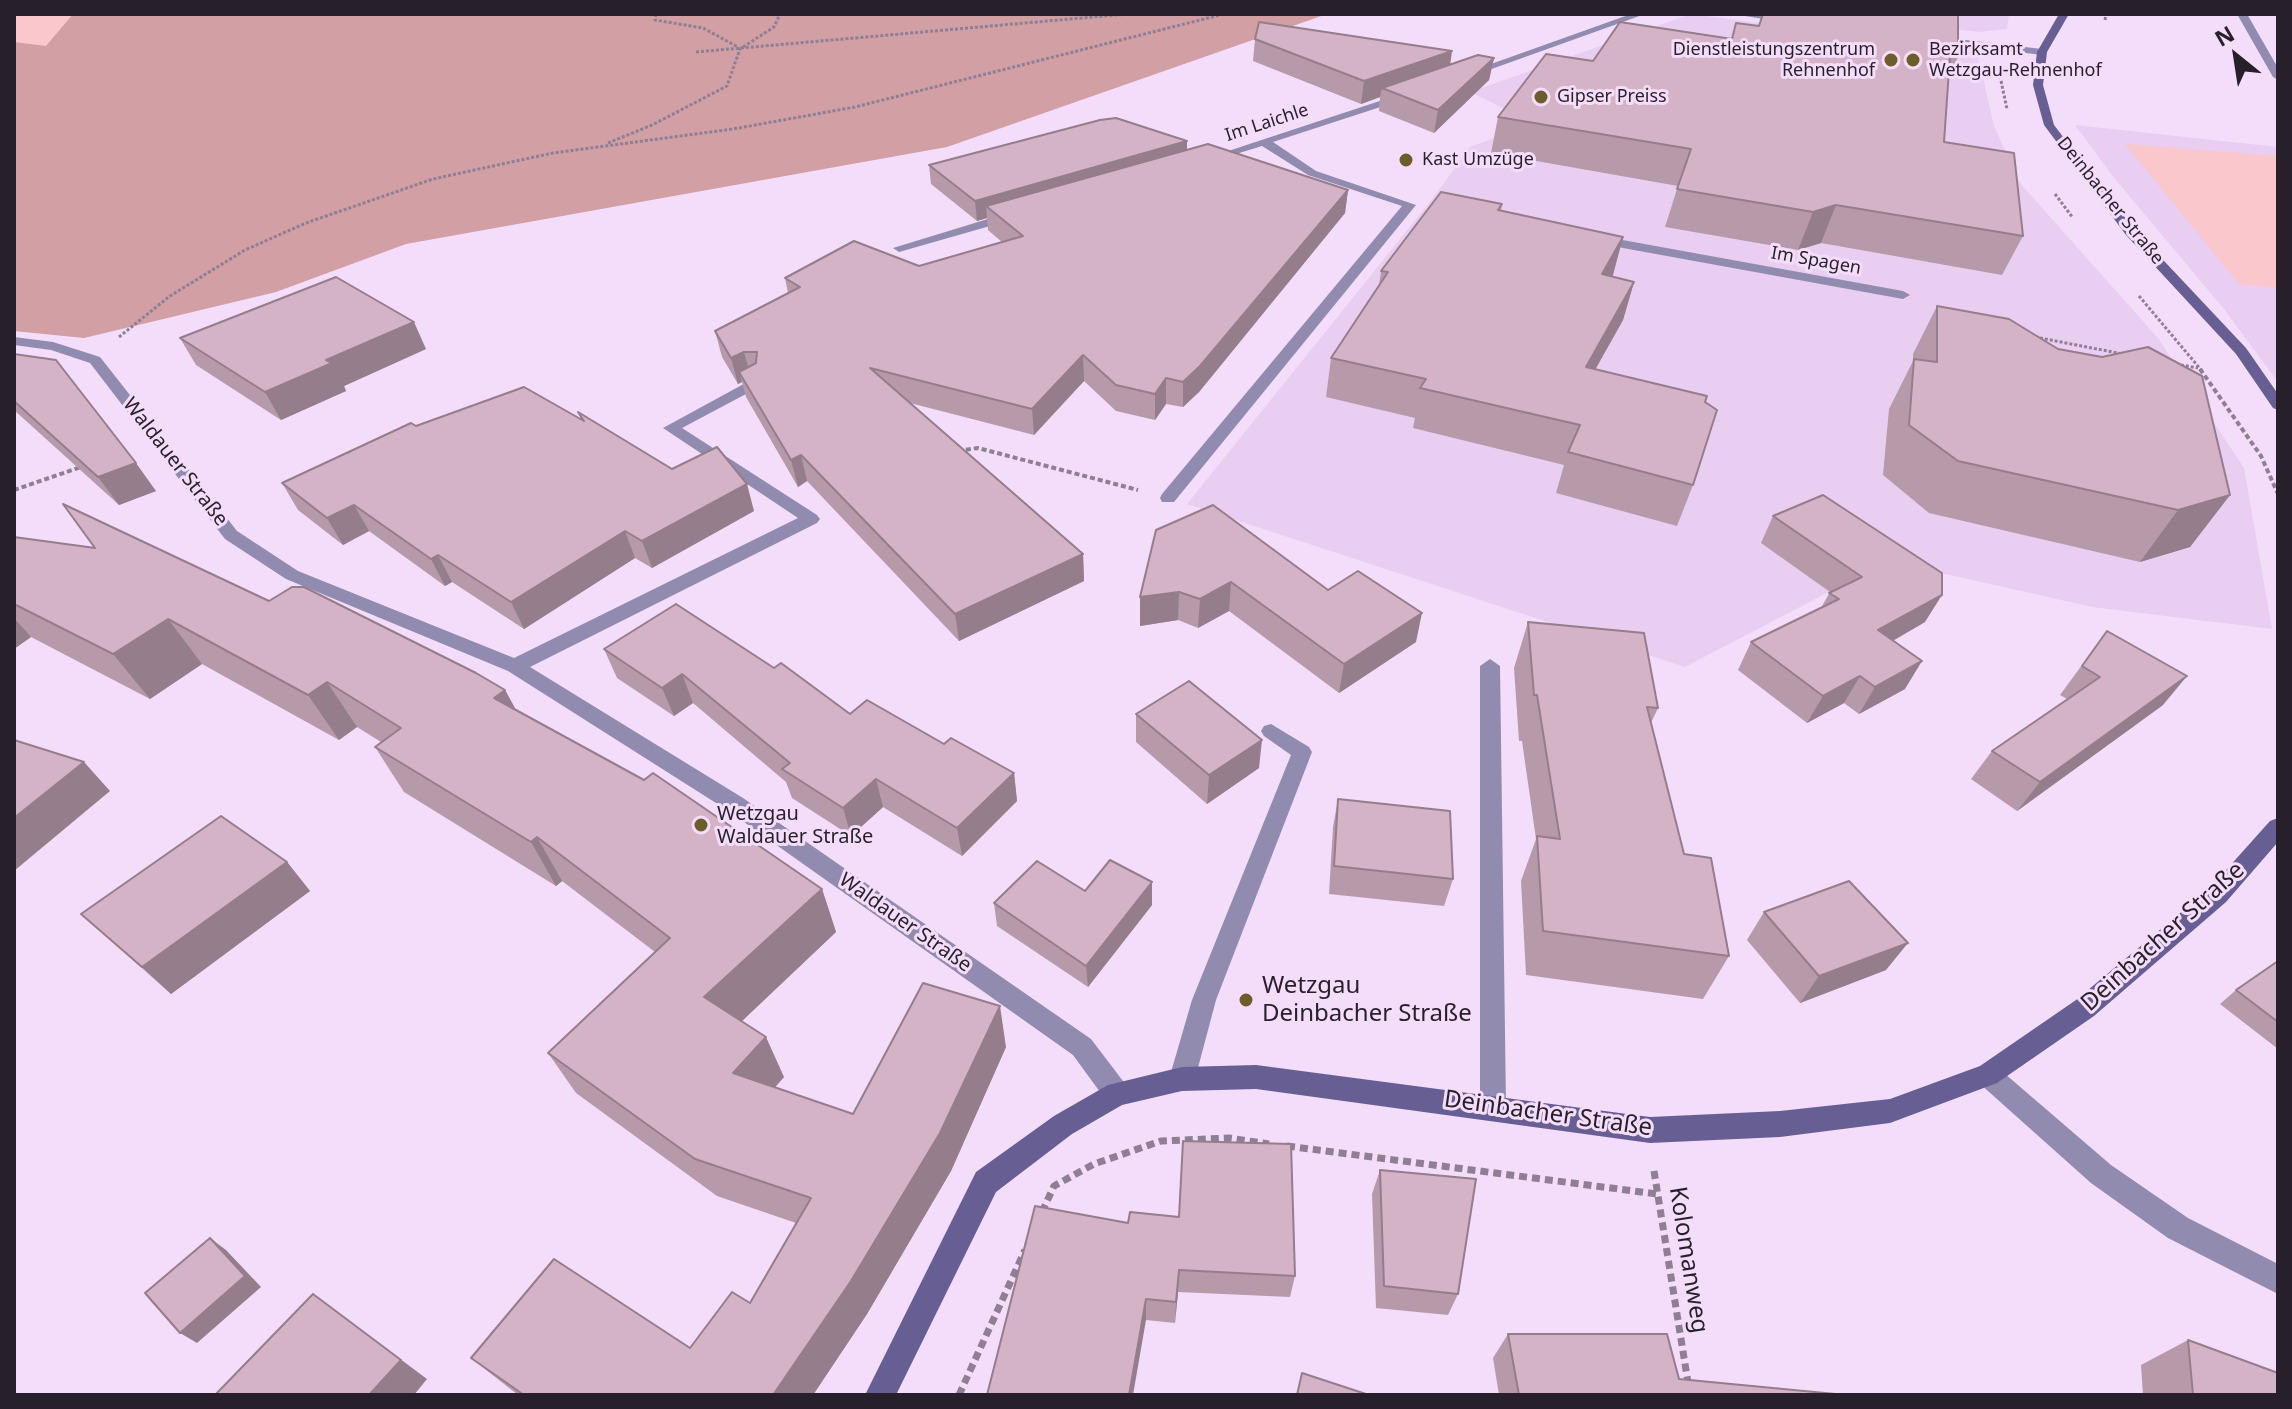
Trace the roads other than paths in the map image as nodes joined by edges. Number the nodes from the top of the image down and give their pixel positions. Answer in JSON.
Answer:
{"nodes":[{"id":1,"x":1640,"y":14,"type":"edge"},
{"id":2,"x":1738,"y":14,"type":"edge"},
{"id":3,"x":2064,"y":14,"type":"edge"},
{"id":4,"x":2242,"y":14,"type":"edge"},
{"id":5,"x":1798,"y":22,"type":"edge"},
{"id":6,"x":1920,"y":37,"type":"edge"},
{"id":7,"x":2042,"y":52,"type":"junction"},
{"id":8,"x":2278,"y":77,"type":"edge"},
{"id":9,"x":1457,"y":78,"type":"edge"},
{"id":10,"x":1413,"y":93,"type":"edge"},
{"id":11,"x":1266,"y":143,"type":"junction"},
{"id":12,"x":1190,"y":165,"type":"edge"},
{"id":13,"x":1410,"y":205,"type":"junction"},
{"id":14,"x":1425,"y":208,"type":"edge"},
{"id":15,"x":1021,"y":213,"type":"edge"},
{"id":16,"x":1579,"y":236,"type":"edge"},
{"id":17,"x":899,"y":248,"type":"dead end"},
{"id":18,"x":1903,"y":295,"type":"dead end"},
{"id":19,"x":14,"y":341,"type":"edge"},
{"id":20,"x":756,"y":383,"type":"edge"},
{"id":21,"x":2278,"y":405,"type":"edge"},
{"id":22,"x":1168,"y":498,"type":"road end"},
{"id":23,"x":515,"y":666,"type":"junction"},
{"id":24,"x":1490,"y":666,"type":"dead end"},
{"id":25,"x":1271,"y":731,"type":"dead end"},
{"id":26,"x":2278,"y":827,"type":"edge"},
{"id":27,"x":1988,"y":1075,"type":"junction"},
{"id":28,"x":1182,"y":1079,"type":"junction"},
{"id":29,"x":1117,"y":1094,"type":"junction"},
{"id":30,"x":1493,"y":1107,"type":"junction"},
{"id":31,"x":2278,"y":1280,"type":"edge"},
{"id":32,"x":880,"y":1395,"type":"edge"}],
"edges":[{"from":1,"to":9,"type":"street"},
{"from":2,"to":5,"type":"street"},
{"from":3,"to":7,"type":"street","name":"Deinbacher Straße"},
{"from":4,"to":8,"type":"street"},
{"from":6,"to":7,"type":"street"},
{"from":7,"to":21,"type":"street","name":"Deinbacher Straße"},
{"from":10,"to":11,"type":"street","name":"Im Laichle"},
{"from":11,"to":12,"type":"street","name":"Im Laichle"},
{"from":11,"to":13,"type":"street"},
{"from":13,"to":14,"type":"street"},
{"from":13,"to":22,"type":"street"},
{"from":15,"to":17,"type":"street"},
{"from":16,"to":18,"type":"street","name":"Im Spagen"},
{"from":19,"to":23,"type":"street","name":"Waldauer Straße"},
{"from":20,"to":23,"type":"street"},
{"from":23,"to":29,"type":"street","name":"Waldauer Straße"},
{"from":24,"to":30,"type":"street"},
{"from":25,"to":28,"type":"street"},
{"from":26,"to":27,"type":"street","name":"Deinbacher Straße"},
{"from":27,"to":30,"type":"street","name":"Deinbacher Straße"},
{"from":27,"to":31,"type":"street"},
{"from":28,"to":29,"type":"street","name":"Deinbacher Straße"},
{"from":28,"to":30,"type":"street","name":"Deinbacher Straße"},
{"from":29,"to":32,"type":"street","name":"Deinbacher Straße"}]}
